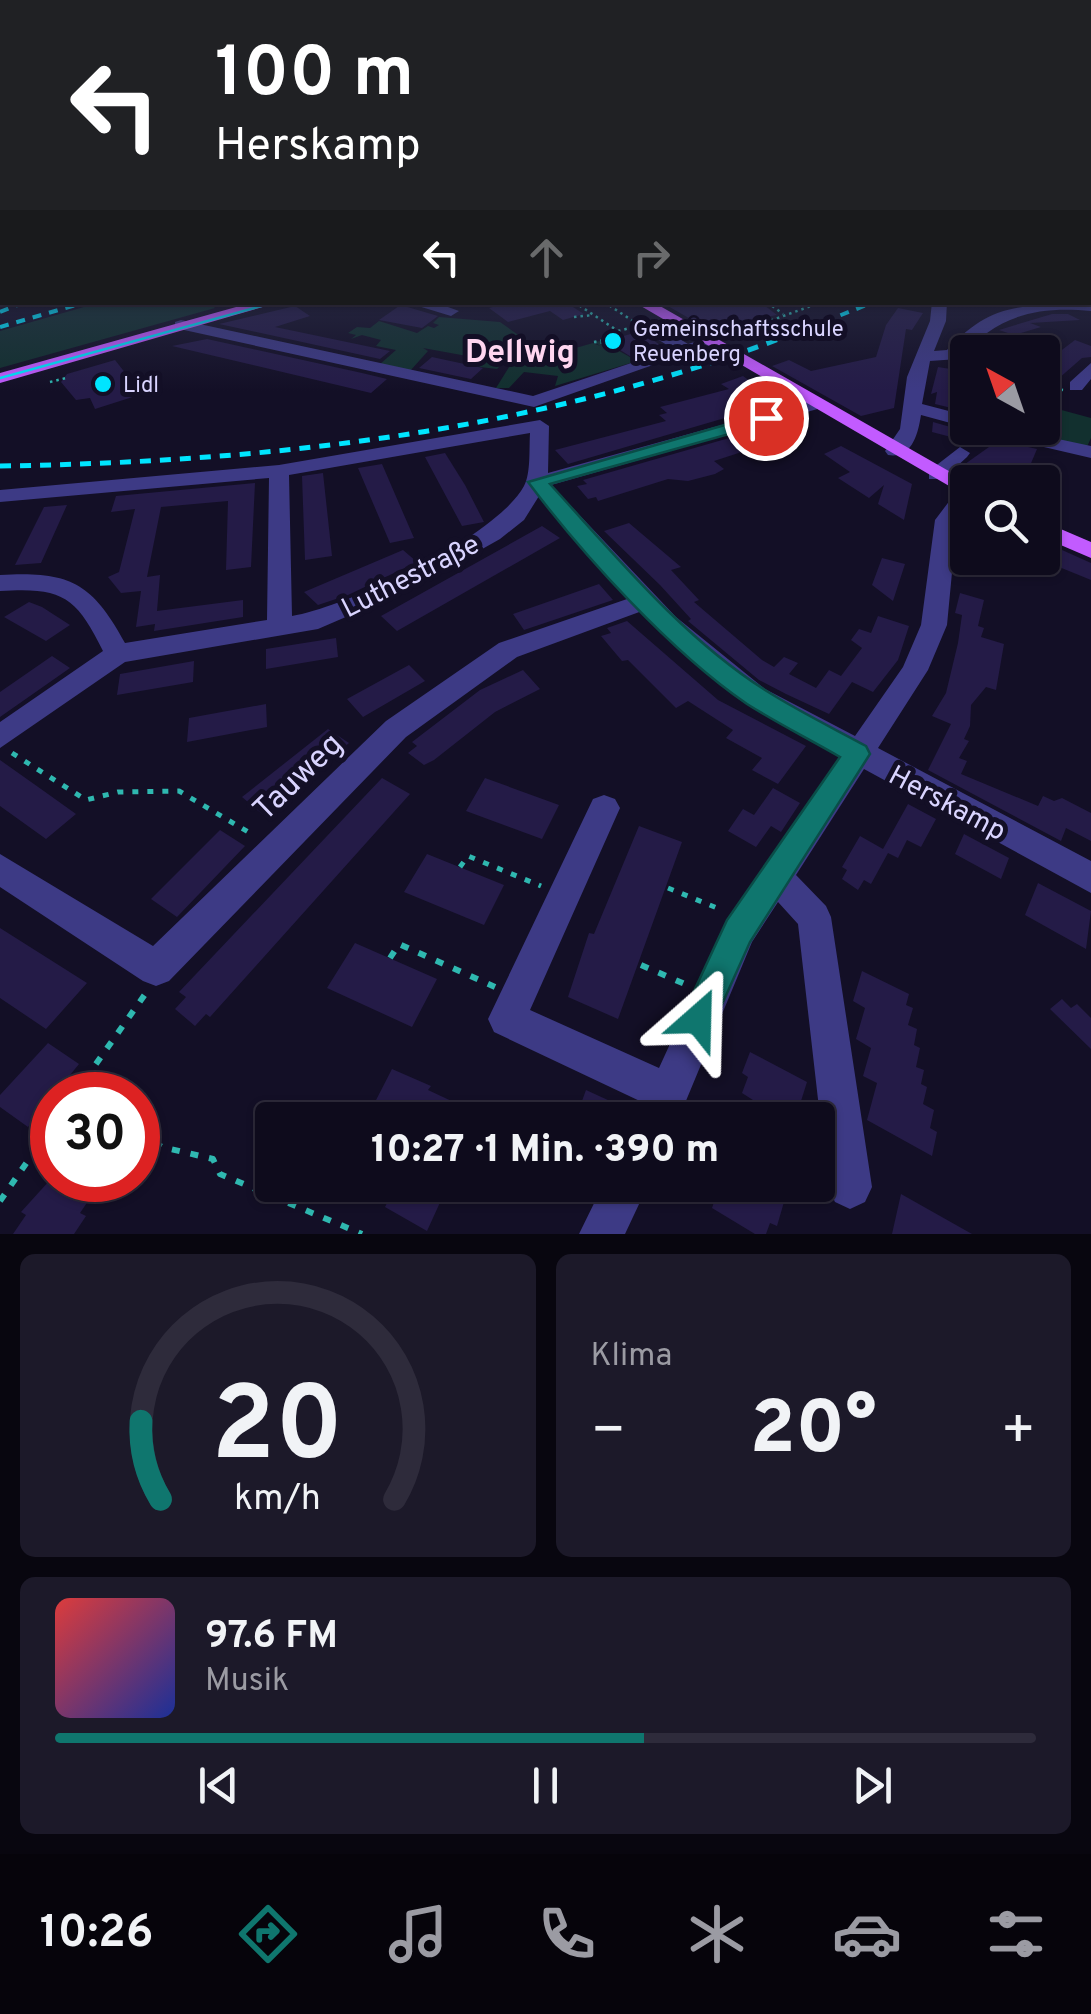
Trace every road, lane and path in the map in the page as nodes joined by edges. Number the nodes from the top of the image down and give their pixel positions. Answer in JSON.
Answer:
{"nodes":[{"id":1,"x":261,"y":305,"type":"edge"},
{"id":2,"x":425,"y":305,"type":"edge"},
{"id":3,"x":579,"y":305,"type":"edge"},
{"id":4,"x":609,"y":305,"type":"edge"},
{"id":5,"x":647,"y":305,"type":"edge"},
{"id":6,"x":771,"y":305,"type":"edge"},
{"id":7,"x":815,"y":305,"type":"edge"},
{"id":8,"x":938,"y":305,"type":"edge"},
{"id":9,"x":1062,"y":305,"type":"edge"},
{"id":10,"x":450,"y":311,"type":"dead end"},
{"id":11,"x":594,"y":315,"type":"junction"},
{"id":12,"x":785,"y":316,"type":"junction"},
{"id":13,"x":574,"y":317,"type":"dead end"},
{"id":14,"x":182,"y":324,"type":"junction"},
{"id":15,"x":642,"y":327,"type":"junction"},
{"id":16,"x":617,"y":334,"type":"junction"},
{"id":17,"x":710,"y":342,"type":"junction"},
{"id":18,"x":610,"y":343,"type":"dead end"},
{"id":19,"x":686,"y":350,"type":"junction"},
{"id":20,"x":920,"y":357,"type":"junction"},
{"id":21,"x":1091,"y":368,"type":"edge"},
{"id":22,"x":0,"y":378,"type":"edge"},
{"id":23,"x":66,"y":378,"type":"dead end"},
{"id":24,"x":50,"y":382,"type":"dead end"},
{"id":25,"x":1076,"y":386,"type":"dead end"},
{"id":26,"x":815,"y":404,"type":"junction"},
{"id":27,"x":912,"y":407,"type":"junction"},
{"id":28,"x":950,"y":417,"type":"edge"},
{"id":29,"x":1060,"y":445,"type":"edge"},
{"id":30,"x":894,"y":451,"type":"junction"},
{"id":31,"x":1091,"y":452,"type":"edge"},
{"id":32,"x":960,"y":453,"type":"dead end"},
{"id":33,"x":279,"y":471,"type":"junction"},
{"id":34,"x":936,"y":475,"type":"junction"},
{"id":35,"x":537,"y":482,"type":"junction"},
{"id":36,"x":950,"y":482,"type":"edge"},
{"id":37,"x":0,"y":496,"type":"edge"},
{"id":38,"x":950,"y":514,"type":"edge"},
{"id":39,"x":1060,"y":537,"type":"edge"},
{"id":40,"x":1091,"y":552,"type":"edge"},
{"id":41,"x":0,"y":584,"type":"edge"},
{"id":42,"x":645,"y":601,"type":"junction"},
{"id":43,"x":280,"y":628,"type":"junction"},
{"id":44,"x":118,"y":654,"type":"junction"},
{"id":45,"x":0,"y":741,"type":"edge"},
{"id":46,"x":857,"y":754,"type":"junction"},
{"id":47,"x":604,"y":808,"type":"dead end"},
{"id":48,"x":273,"y":847,"type":"junction"},
{"id":49,"x":460,"y":867,"type":"dead end"},
{"id":50,"x":0,"y":869,"type":"edge"},
{"id":51,"x":775,"y":876,"type":"junction"},
{"id":52,"x":1091,"y":878,"type":"edge"},
{"id":53,"x":668,"y":888,"type":"dead end"},
{"id":54,"x":564,"y":895,"type":"junction"},
{"id":55,"x":745,"y":920,"type":"junction"},
{"id":56,"x":390,"y":958,"type":"dead end"},
{"id":57,"x":641,"y":965,"type":"dead end"},
{"id":58,"x":156,"y":968,"type":"junction"},
{"id":59,"x":709,"y":994,"type":"junction"},
{"id":60,"x":517,"y":997,"type":"junction"},
{"id":61,"x":91,"y":1072,"type":"edge"},
{"id":62,"x":653,"y":1102,"type":"edge"},
{"id":63,"x":664,"y":1102,"type":"edge"},
{"id":64,"x":160,"y":1146,"type":"edge"},
{"id":65,"x":30,"y":1158,"type":"edge"},
{"id":66,"x":850,"y":1187,"type":"dead end"},
{"id":67,"x":0,"y":1201,"type":"edge"},
{"id":68,"x":617,"y":1202,"type":"edge"},
{"id":69,"x":362,"y":1234,"type":"edge"},
{"id":70,"x":601,"y":1234,"type":"edge"}],
"edges":[{"from":1,"to":14,"type":"main road"},
{"from":2,"to":10,"type":"street"},
{"from":3,"to":11,"type":"path"},
{"from":4,"to":15,"type":"path"},
{"from":5,"to":17,"type":"main road"},
{"from":6,"to":12,"type":"path"},
{"from":7,"to":12,"type":"path"},
{"from":8,"to":20,"type":"street"},
{"from":9,"to":20,"type":"street"},
{"from":11,"to":13,"type":"path"},
{"from":11,"to":16,"type":"path"},
{"from":12,"to":17,"type":"path"},
{"from":14,"to":19,"type":"street"},
{"from":14,"to":22,"type":"main road"},
{"from":15,"to":16,"type":"path"},
{"from":15,"to":19,"type":"street"},
{"from":16,"to":18,"type":"path"},
{"from":17,"to":19,"type":"street"},
{"from":17,"to":26,"type":"main road"},
{"from":20,"to":27,"type":"street"},
{"from":21,"to":25,"type":"street"},
{"from":23,"to":24,"type":"path"},
{"from":26,"to":30,"type":"main road"},
{"from":26,"to":35,"type":"street"},
{"from":27,"to":28,"type":"street"},
{"from":27,"to":30,"type":"street"},
{"from":29,"to":31,"type":"street"},
{"from":30,"to":34,"type":"main road"},
{"from":32,"to":34,"type":"street"},
{"from":33,"to":35,"type":"street"},
{"from":33,"to":37,"type":"street"},
{"from":33,"to":43,"type":"street"},
{"from":34,"to":36,"type":"main road"},
{"from":35,"to":42,"type":"street","name":"Herskamp"},
{"from":35,"to":43,"type":"street","name":"Luthestraße"},
{"from":38,"to":46,"type":"street"},
{"from":39,"to":40,"type":"main road"},
{"from":41,"to":44,"type":"street"},
{"from":42,"to":46,"type":"street","name":"Herskamp"},
{"from":42,"to":48,"type":"street","name":"Tauweg"},
{"from":43,"to":44,"type":"street","name":"Luthestraße"},
{"from":44,"to":45,"type":"street","name":"Luthestraße"},
{"from":45,"to":48,"type":"path"},
{"from":46,"to":51,"type":"street"},
{"from":46,"to":52,"type":"street","name":"Herskamp"},
{"from":47,"to":54,"type":"street"},
{"from":48,"to":58,"type":"street","name":"Tauweg"},
{"from":49,"to":54,"type":"path"},
{"from":50,"to":58,"type":"street"},
{"from":51,"to":55,"type":"street"},
{"from":51,"to":66,"type":"street"},
{"from":53,"to":55,"type":"path"},
{"from":54,"to":60,"type":"street"},
{"from":55,"to":59,"type":"street"},
{"from":56,"to":60,"type":"path"},
{"from":57,"to":59,"type":"path"},
{"from":58,"to":61,"type":"path"},
{"from":59,"to":63,"type":"street"},
{"from":60,"to":62,"type":"street"},
{"from":64,"to":69,"type":"path"},
{"from":65,"to":67,"type":"path"},
{"from":68,"to":70,"type":"street"}]}
